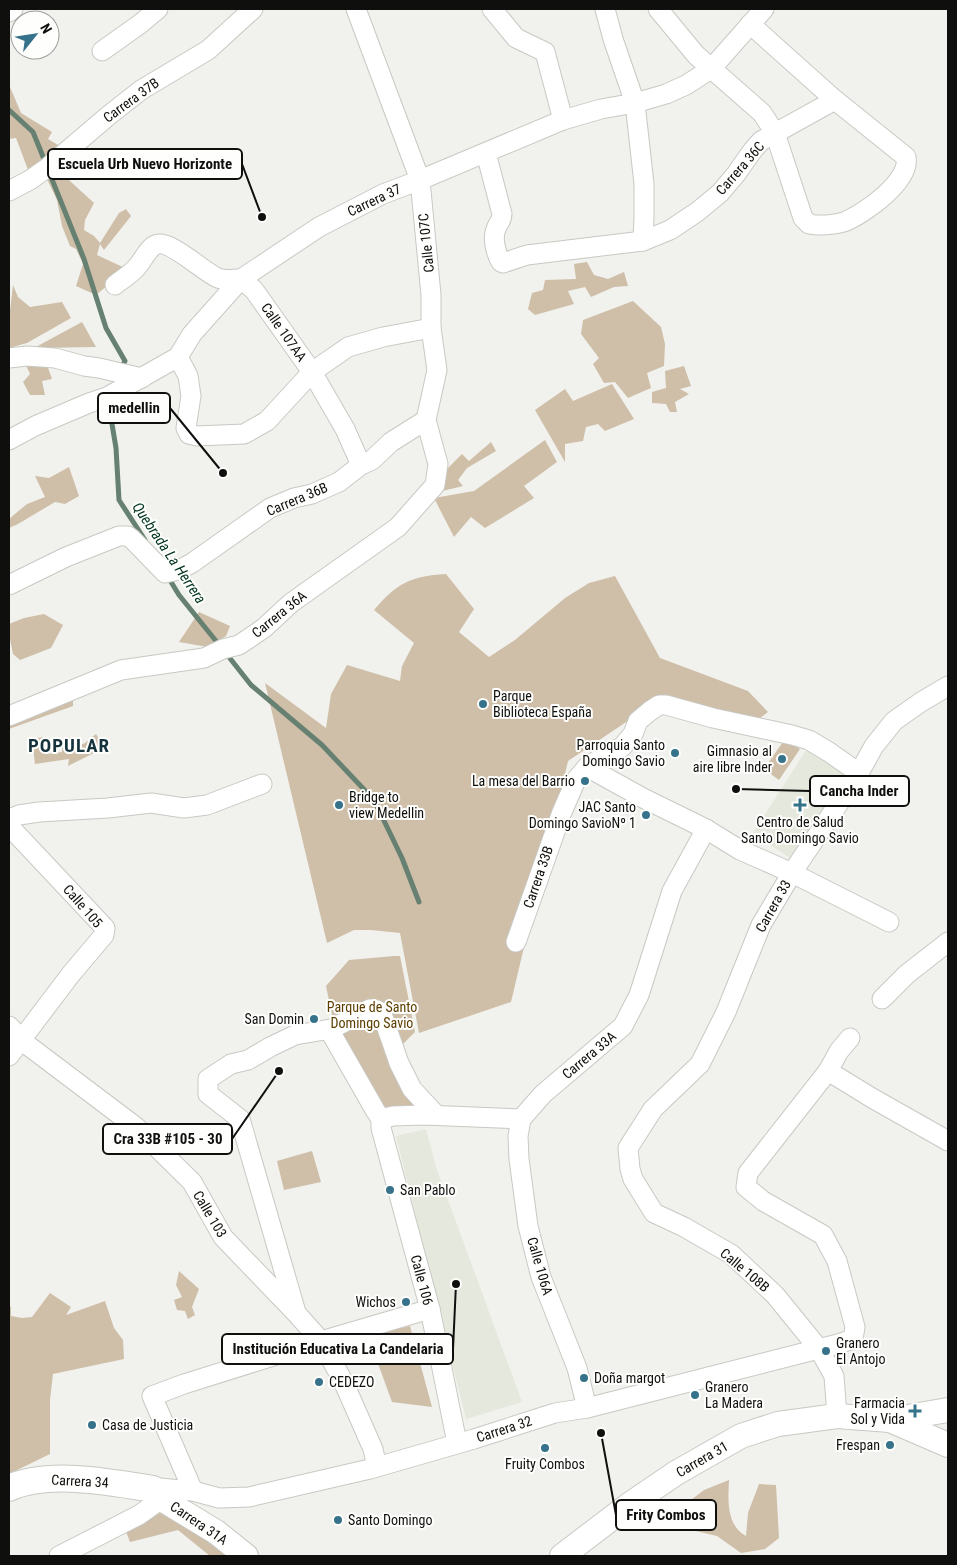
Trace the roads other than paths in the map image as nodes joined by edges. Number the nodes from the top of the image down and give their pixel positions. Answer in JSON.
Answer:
{"nodes":[{"id":1,"x":13,"y":9,"type":"edge"},
{"id":2,"x":158,"y":9,"type":"edge"},
{"id":3,"x":253,"y":9,"type":"edge"},
{"id":4,"x":356,"y":9,"type":"edge"},
{"id":5,"x":492,"y":9,"type":"edge"},
{"id":6,"x":605,"y":9,"type":"edge"},
{"id":7,"x":658,"y":9,"type":"edge"},
{"id":8,"x":764,"y":9,"type":"edge"},
{"id":9,"x":9,"y":12,"type":"edge"},
{"id":10,"x":750,"y":24,"type":"junction"},
{"id":11,"x":102,"y":51,"type":"dead end"},
{"id":12,"x":711,"y":69,"type":"junction"},
{"id":13,"x":835,"y":100,"type":"junction"},
{"id":14,"x":635,"y":103,"type":"junction"},
{"id":15,"x":563,"y":120,"type":"junction"},
{"id":16,"x":775,"y":133,"type":"junction"},
{"id":17,"x":486,"y":153,"type":"junction"},
{"id":18,"x":420,"y":180,"type":"junction"},
{"id":19,"x":9,"y":191,"type":"edge"},
{"id":20,"x":642,"y":241,"type":"junction"},
{"id":21,"x":241,"y":279,"type":"junction"},
{"id":22,"x":115,"y":285,"type":"dead end"},
{"id":23,"x":431,"y":328,"type":"junction"},
{"id":24,"x":178,"y":357,"type":"junction"},
{"id":25,"x":9,"y":358,"type":"edge"},
{"id":26,"x":312,"y":372,"type":"junction"},
{"id":27,"x":142,"y":378,"type":"junction"},
{"id":28,"x":426,"y":420,"type":"junction"},
{"id":29,"x":9,"y":440,"type":"edge"},
{"id":30,"x":361,"y":464,"type":"junction"},
{"id":31,"x":435,"y":485,"type":"joint"},
{"id":32,"x":9,"y":585,"type":"edge"},
{"id":33,"x":948,"y":686,"type":"edge"},
{"id":34,"x":9,"y":716,"type":"edge"},
{"id":35,"x":587,"y":767,"type":"junction"},
{"id":36,"x":859,"y":773,"type":"junction"},
{"id":37,"x":262,"y":784,"type":"dead end"},
{"id":38,"x":9,"y":819,"type":"edge"},
{"id":39,"x":9,"y":826,"type":"edge"},
{"id":40,"x":706,"y":829,"type":"junction"},
{"id":41,"x":792,"y":873,"type":"junction"},
{"id":42,"x":889,"y":922,"type":"dead end"},
{"id":43,"x":516,"y":942,"type":"dead end"},
{"id":44,"x":948,"y":942,"type":"edge"},
{"id":45,"x":882,"y":999,"type":"dead end"},
{"id":46,"x":331,"y":1029,"type":"junction"},
{"id":47,"x":15,"y":1032,"type":"edge"},
{"id":48,"x":850,"y":1038,"type":"dead end"},
{"id":49,"x":9,"y":1056,"type":"edge"},
{"id":50,"x":828,"y":1071,"type":"junction"},
{"id":51,"x":436,"y":1115,"type":"junction"},
{"id":52,"x":383,"y":1118,"type":"junction"},
{"id":53,"x":520,"y":1119,"type":"junction"},
{"id":54,"x":948,"y":1141,"type":"edge"},
{"id":55,"x":628,"y":1148,"type":"joint"},
{"id":56,"x":430,"y":1309,"type":"junction"},
{"id":57,"x":296,"y":1313,"type":"junction"},
{"id":58,"x":321,"y":1341,"type":"junction"},
{"id":59,"x":818,"y":1349,"type":"junction"},
{"id":60,"x":587,"y":1408,"type":"junction"},
{"id":61,"x":948,"y":1410,"type":"edge"},
{"id":62,"x":837,"y":1416,"type":"junction"},
{"id":63,"x":890,"y":1420,"type":"junction"},
{"id":64,"x":457,"y":1443,"type":"junction"},
{"id":65,"x":948,"y":1445,"type":"edge"},
{"id":66,"x":377,"y":1467,"type":"junction"},
{"id":67,"x":9,"y":1488,"type":"edge"},
{"id":68,"x":193,"y":1491,"type":"junction"},
{"id":69,"x":156,"y":1494,"type":"junction"},
{"id":70,"x":60,"y":1556,"type":"edge"},
{"id":71,"x":246,"y":1556,"type":"edge"},
{"id":72,"x":562,"y":1556,"type":"edge"}],
"edges":[{"from":1,"to":9,"type":"street"},
{"from":2,"to":11,"type":"street"},
{"from":3,"to":19,"type":"street","name":"Carrera 37B"},
{"from":4,"to":18,"type":"street","name":"Calle 107C"},
{"from":5,"to":15,"type":"street"},
{"from":6,"to":14,"type":"street"},
{"from":7,"to":12,"type":"street"},
{"from":8,"to":10,"type":"street","name":"Carrera 37"},
{"from":10,"to":12,"type":"street","name":"Carrera 37"},
{"from":10,"to":13,"type":"street"},
{"from":12,"to":14,"type":"street","name":"Carrera 37"},
{"from":12,"to":16,"type":"street"},
{"from":13,"to":16,"type":"street","name":"Carrera 36C"},
{"from":13,"to":16,"type":"street"},
{"from":14,"to":15,"type":"street","name":"Carrera 37"},
{"from":14,"to":20,"type":"street"},
{"from":15,"to":17,"type":"street","name":"Carrera 37"},
{"from":16,"to":20,"type":"street","name":"Carrera 36C"},
{"from":17,"to":18,"type":"street","name":"Carrera 37"},
{"from":17,"to":20,"type":"street","name":"Carrera 36C"},
{"from":18,"to":21,"type":"street","name":"Carrera 37"},
{"from":18,"to":23,"type":"street","name":"Calle 107C"},
{"from":21,"to":22,"type":"street"},
{"from":21,"to":24,"type":"street","name":"Carrera 37"},
{"from":21,"to":26,"type":"street","name":"Calle 107AA"},
{"from":23,"to":26,"type":"street"},
{"from":23,"to":28,"type":"street","name":"Calle 107C"},
{"from":24,"to":26,"type":"street"},
{"from":24,"to":27,"type":"street","name":"Carrera 37"},
{"from":25,"to":27,"type":"street"},
{"from":26,"to":30,"type":"street","name":"Calle 107AA"},
{"from":27,"to":29,"type":"street","name":"Carrera 37"},
{"from":28,"to":30,"type":"street","name":"Carrera 36B"},
{"from":28,"to":31,"type":"street","name":"Calle 107C"},
{"from":30,"to":32,"type":"street","name":"Carrera 36B"},
{"from":31,"to":34,"type":"street","name":"Carrera 36A"},
{"from":33,"to":36,"type":"street","name":"Carrera 33"},
{"from":35,"to":36,"type":"street","name":"Carrera 33B"},
{"from":35,"to":40,"type":"street"},
{"from":35,"to":43,"type":"street","name":"Carrera 33B"},
{"from":36,"to":41,"type":"street","name":"Carrera 33"},
{"from":37,"to":38,"type":"street"},
{"from":39,"to":47,"type":"street","name":"Calle 105"},
{"from":40,"to":41,"type":"street"},
{"from":40,"to":53,"type":"street","name":"Carrera 33A"},
{"from":41,"to":42,"type":"street"},
{"from":41,"to":55,"type":"street","name":"Carrera 33"},
{"from":44,"to":45,"type":"street"},
{"from":46,"to":51,"type":"street"},
{"from":46,"to":52,"type":"street","name":"Calle 106"},
{"from":46,"to":57,"type":"street"},
{"from":47,"to":49,"type":"street"},
{"from":47,"to":57,"type":"street","name":"Calle 103"},
{"from":48,"to":50,"type":"street"},
{"from":50,"to":54,"type":"street"},
{"from":50,"to":59,"type":"street","name":"Carrera 32"},
{"from":51,"to":52,"type":"street"},
{"from":51,"to":53,"type":"street"},
{"from":52,"to":56,"type":"street","name":"Calle 106"},
{"from":53,"to":60,"type":"street","name":"Calle 106A"},
{"from":55,"to":59,"type":"street","name":"Calle 108B"},
{"from":56,"to":58,"type":"street"},
{"from":56,"to":64,"type":"street","name":"Calle 106"},
{"from":57,"to":58,"type":"street","name":"Calle 103"},
{"from":58,"to":66,"type":"street","name":"Calle 103"},
{"from":58,"to":68,"type":"street"},
{"from":59,"to":60,"type":"street","name":"Carrera 32"},
{"from":59,"to":62,"type":"street","name":"Calle 108B"},
{"from":60,"to":64,"type":"street","name":"Carrera 32"},
{"from":61,"to":63,"type":"street"},
{"from":62,"to":63,"type":"street","name":"Carrera 31"},
{"from":62,"to":72,"type":"street","name":"Carrera 31"},
{"from":63,"to":65,"type":"street"},
{"from":64,"to":66,"type":"street","name":"Carrera 32"},
{"from":66,"to":68,"type":"street","name":"Carrera 32"},
{"from":67,"to":69,"type":"main road","name":"Carrera 34"},
{"from":68,"to":69,"type":"street","name":"Carrera 32"},
{"from":69,"to":70,"type":"street"},
{"from":69,"to":71,"type":"street","name":"Carrera 31A"}]}
